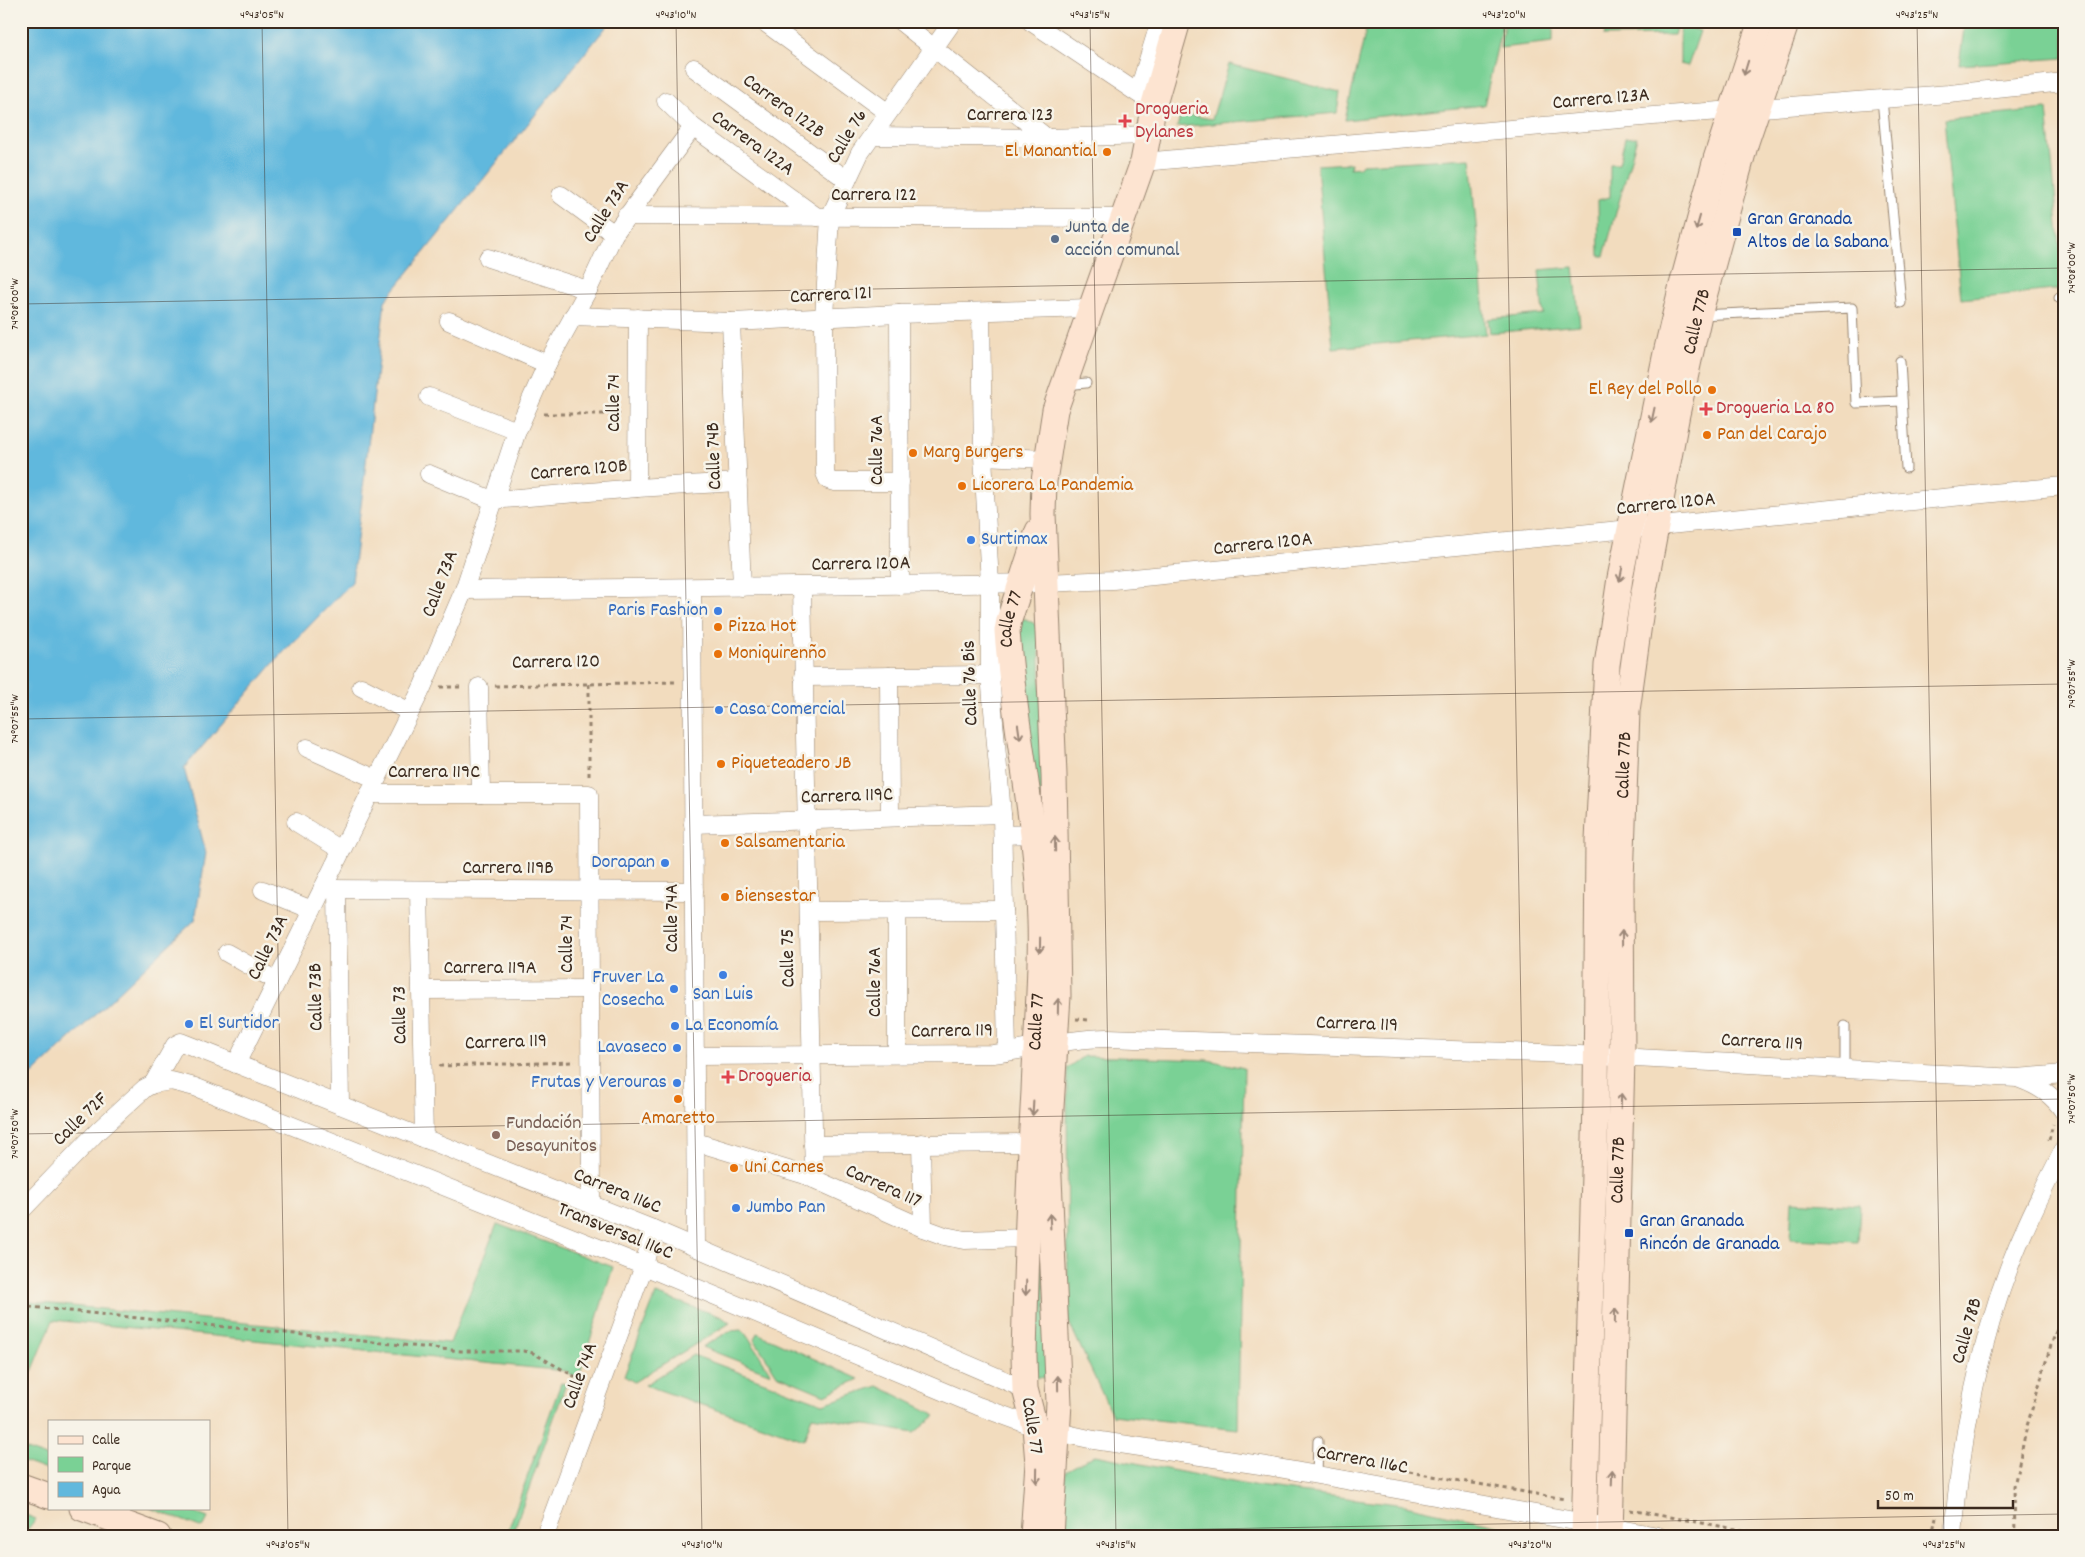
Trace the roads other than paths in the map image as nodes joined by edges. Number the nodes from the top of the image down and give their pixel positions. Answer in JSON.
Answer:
{"nodes":[{"id":1,"x":762,"y":21,"type":"edge"},
{"id":2,"x":900,"y":21,"type":"edge"},
{"id":3,"x":953,"y":21,"type":"edge"},
{"id":4,"x":1030,"y":21,"type":"edge"},
{"id":5,"x":1173,"y":21,"type":"edge"},
{"id":6,"x":1761,"y":21,"type":"edge"},
{"id":7,"x":1786,"y":21,"type":"edge"},
{"id":8,"x":934,"y":48,"type":"junction"},
{"id":9,"x":694,"y":68,"type":"dead end"},
{"id":10,"x":2064,"y":82,"type":"edge"},
{"id":11,"x":1146,"y":99,"type":"junction"},
{"id":12,"x":1882,"y":99,"type":"junction"},
{"id":13,"x":666,"y":101,"type":"dead end"},
{"id":14,"x":1757,"y":108,"type":"junction"},
{"id":15,"x":1732,"y":110,"type":"junction"},
{"id":16,"x":888,"y":113,"type":"junction"},
{"id":17,"x":693,"y":127,"type":"junction"},
{"id":18,"x":1148,"y":135,"type":"junction"},
{"id":19,"x":872,"y":136,"type":"junction"},
{"id":20,"x":1047,"y":138,"type":"junction"},
{"id":21,"x":1143,"y":162,"type":"junction"},
{"id":22,"x":847,"y":180,"type":"junction"},
{"id":23,"x":561,"y":195,"type":"dead end"},
{"id":24,"x":626,"y":216,"type":"junction"},
{"id":25,"x":824,"y":217,"type":"junction"},
{"id":26,"x":1122,"y":218,"type":"junction"},
{"id":27,"x":614,"y":234,"type":"junction"},
{"id":28,"x":488,"y":258,"type":"dead end"},
{"id":29,"x":588,"y":290,"type":"junction"},
{"id":30,"x":1901,"y":303,"type":"dead end"},
{"id":31,"x":1090,"y":308,"type":"junction"},
{"id":32,"x":981,"y":312,"type":"junction"},
{"id":33,"x":899,"y":314,"type":"junction"},
{"id":34,"x":1699,"y":315,"type":"junction"},
{"id":35,"x":573,"y":316,"type":"junction"},
{"id":36,"x":824,"y":317,"type":"junction"},
{"id":37,"x":638,"y":318,"type":"junction"},
{"id":38,"x":449,"y":321,"type":"dead end"},
{"id":39,"x":731,"y":322,"type":"junction"},
{"id":40,"x":1900,"y":361,"type":"dead end"},
{"id":41,"x":547,"y":364,"type":"junction"},
{"id":42,"x":429,"y":396,"type":"dead end"},
{"id":43,"x":1902,"y":401,"type":"junction"},
{"id":44,"x":517,"y":431,"type":"junction"},
{"id":45,"x":983,"y":456,"type":"junction"},
{"id":46,"x":1046,"y":459,"type":"junction"},
{"id":47,"x":1906,"y":468,"type":"dead end"},
{"id":48,"x":429,"y":474,"type":"dead end"},
{"id":49,"x":738,"y":482,"type":"junction"},
{"id":50,"x":900,"y":482,"type":"junction"},
{"id":51,"x":2064,"y":486,"type":"edge"},
{"id":52,"x":637,"y":488,"type":"junction"},
{"id":53,"x":492,"y":500,"type":"junction"},
{"id":54,"x":1043,"y":514,"type":"junction"},
{"id":55,"x":1656,"y":527,"type":"junction"},
{"id":56,"x":1630,"y":530,"type":"junction"},
{"id":57,"x":1046,"y":583,"type":"junction"},
{"id":58,"x":990,"y":584,"type":"junction"},
{"id":59,"x":1021,"y":584,"type":"junction"},
{"id":60,"x":900,"y":585,"type":"junction"},
{"id":61,"x":802,"y":587,"type":"junction"},
{"id":62,"x":692,"y":588,"type":"junction"},
{"id":63,"x":742,"y":588,"type":"junction"},
{"id":64,"x":464,"y":590,"type":"junction"},
{"id":65,"x":990,"y":675,"type":"junction"},
{"id":66,"x":889,"y":676,"type":"junction"},
{"id":67,"x":803,"y":677,"type":"junction"},
{"id":68,"x":361,"y":687,"type":"dead end"},
{"id":69,"x":479,"y":687,"type":"road end"},
{"id":70,"x":1003,"y":704,"type":"junction"},
{"id":71,"x":410,"y":712,"type":"junction"},
{"id":72,"x":307,"y":748,"type":"dead end"},
{"id":73,"x":373,"y":786,"type":"junction"},
{"id":74,"x":481,"y":794,"type":"junction"},
{"id":75,"x":589,"y":794,"type":"joint"},
{"id":76,"x":1002,"y":814,"type":"junction"},
{"id":77,"x":890,"y":817,"type":"junction"},
{"id":78,"x":807,"y":820,"type":"junction"},
{"id":79,"x":296,"y":822,"type":"dead end"},
{"id":80,"x":693,"y":824,"type":"junction"},
{"id":81,"x":1034,"y":834,"type":"junction"},
{"id":82,"x":1003,"y":835,"type":"junction"},
{"id":83,"x":341,"y":850,"type":"junction"},
{"id":84,"x":330,"y":889,"type":"junction"},
{"id":85,"x":263,"y":890,"type":"dead end"},
{"id":86,"x":419,"y":890,"type":"junction"},
{"id":87,"x":589,"y":890,"type":"junction"},
{"id":88,"x":694,"y":891,"type":"junction"},
{"id":89,"x":312,"y":910,"type":"junction"},
{"id":90,"x":897,"y":910,"type":"junction"},
{"id":91,"x":1004,"y":910,"type":"junction"},
{"id":92,"x":809,"y":911,"type":"junction"},
{"id":93,"x":227,"y":953,"type":"dead end"},
{"id":94,"x":277,"y":981,"type":"junction"},
{"id":95,"x":422,"y":990,"type":"junction"},
{"id":96,"x":590,"y":990,"type":"junction"},
{"id":97,"x":1845,"y":1026,"type":"dead end"},
{"id":98,"x":1046,"y":1046,"type":"junction"},
{"id":99,"x":1007,"y":1052,"type":"junction"},
{"id":100,"x":897,"y":1054,"type":"junction"},
{"id":101,"x":812,"y":1055,"type":"junction"},
{"id":102,"x":695,"y":1056,"type":"junction"},
{"id":103,"x":1597,"y":1056,"type":"junction"},
{"id":104,"x":1622,"y":1057,"type":"junction"},
{"id":105,"x":236,"y":1064,"type":"junction"},
{"id":106,"x":1845,"y":1069,"type":"junction"},
{"id":107,"x":2064,"y":1074,"type":"edge"},
{"id":108,"x":2017,"y":1078,"type":"junction"},
{"id":109,"x":153,"y":1084,"type":"junction"},
{"id":110,"x":340,"y":1105,"type":"junction"},
{"id":111,"x":2064,"y":1112,"type":"edge"},
{"id":112,"x":424,"y":1138,"type":"junction"},
{"id":113,"x":696,"y":1142,"type":"junction"},
{"id":114,"x":922,"y":1143,"type":"junction"},
{"id":115,"x":1031,"y":1143,"type":"junction"},
{"id":116,"x":813,"y":1145,"type":"junction"},
{"id":117,"x":2064,"y":1149,"type":"edge"},
{"id":118,"x":814,"y":1179,"type":"junction"},
{"id":119,"x":591,"y":1205,"type":"junction"},
{"id":120,"x":21,"y":1211,"type":"edge"},
{"id":121,"x":923,"y":1228,"type":"junction"},
{"id":122,"x":653,"y":1229,"type":"junction"},
{"id":123,"x":1027,"y":1238,"type":"junction"},
{"id":124,"x":696,"y":1248,"type":"junction"},
{"id":125,"x":644,"y":1266,"type":"junction"},
{"id":126,"x":1025,"y":1389,"type":"junction"},
{"id":127,"x":1046,"y":1429,"type":"junction"},
{"id":128,"x":1318,"y":1441,"type":"dead end"},
{"id":129,"x":1317,"y":1475,"type":"junction"},
{"id":130,"x":21,"y":1486,"type":"edge"},
{"id":131,"x":48,"y":1496,"type":"edge"},
{"id":132,"x":87,"y":1510,"type":"edge"},
{"id":133,"x":1584,"y":1529,"type":"edge"},
{"id":134,"x":1610,"y":1531,"type":"edge"},
{"id":135,"x":158,"y":1536,"type":"edge"},
{"id":136,"x":545,"y":1536,"type":"edge"},
{"id":137,"x":1033,"y":1536,"type":"edge"},
{"id":138,"x":1051,"y":1536,"type":"edge"},
{"id":139,"x":1658,"y":1536,"type":"edge"},
{"id":140,"x":1953,"y":1536,"type":"edge"}],
"edges":[{"from":1,"to":16,"type":"street"},
{"from":2,"to":8,"type":"street"},
{"from":3,"to":8,"type":"street","name":"Calle 76"},
{"from":4,"to":11,"type":"street"},
{"from":5,"to":11,"type":"street","name":"Calle 77"},
{"from":6,"to":15,"type":"street","name":"Calle 77B","one_way":true},
{"from":7,"to":14,"type":"street","name":"Calle 77B"},
{"from":8,"to":16,"type":"street","name":"Calle 76"},
{"from":8,"to":20,"type":"street"},
{"from":9,"to":22,"type":"street","name":"Carrera 122B"},
{"from":10,"to":12,"type":"street","name":"Carrera 123A"},
{"from":11,"to":18,"type":"street","name":"Calle 77"},
{"from":12,"to":14,"type":"street","name":"Carrera 123A"},
{"from":12,"to":30,"type":"lane"},
{"from":13,"to":17,"type":"street","name":"Carrera 122A"},
{"from":14,"to":15,"type":"street","name":"Carrera 123A"},
{"from":14,"to":34,"type":"street","name":"Calle 77B"},
{"from":15,"to":21,"type":"street","name":"Carrera 123A"},
{"from":15,"to":56,"type":"street","name":"Calle 77B","one_way":true},
{"from":16,"to":19,"type":"street","name":"Calle 76"},
{"from":17,"to":24,"type":"street","name":"Calle 73A"},
{"from":17,"to":25,"type":"street","name":"Carrera 122A"},
{"from":18,"to":20,"type":"street","name":"Carrera 123"},
{"from":18,"to":21,"type":"street","name":"Calle 77"},
{"from":19,"to":20,"type":"street","name":"Carrera 123"},
{"from":19,"to":22,"type":"street","name":"Calle 76"},
{"from":21,"to":26,"type":"street","name":"Calle 77"},
{"from":22,"to":25,"type":"street","name":"Calle 76"},
{"from":23,"to":27,"type":"street"},
{"from":24,"to":25,"type":"street","name":"Carrera 122"},
{"from":24,"to":27,"type":"street","name":"Calle 73A"},
{"from":25,"to":26,"type":"street","name":"Carrera 122"},
{"from":25,"to":36,"type":"street","name":"Calle 76"},
{"from":26,"to":31,"type":"street","name":"Calle 77"},
{"from":27,"to":29,"type":"street","name":"Calle 73A"},
{"from":28,"to":29,"type":"street"},
{"from":29,"to":35,"type":"street","name":"Calle 73A"},
{"from":31,"to":32,"type":"street","name":"Carrera 121"},
{"from":31,"to":46,"type":"street","name":"Calle 77"},
{"from":32,"to":33,"type":"street","name":"Carrera 121"},
{"from":32,"to":45,"type":"street","name":"Calle 76 Bis"},
{"from":33,"to":36,"type":"street","name":"Carrera 121"},
{"from":33,"to":50,"type":"street","name":"Calle 76A"},
{"from":34,"to":43,"type":"lane"},
{"from":34,"to":55,"type":"street","name":"Calle 77B"},
{"from":35,"to":37,"type":"street","name":"Carrera 121"},
{"from":35,"to":41,"type":"street","name":"Calle 73A"},
{"from":36,"to":39,"type":"street","name":"Carrera 121"},
{"from":36,"to":50,"type":"street","name":"Calle 76"},
{"from":37,"to":39,"type":"street","name":"Carrera 121"},
{"from":37,"to":52,"type":"street","name":"Calle 74"},
{"from":38,"to":41,"type":"street"},
{"from":39,"to":49,"type":"street","name":"Calle 74B"},
{"from":40,"to":43,"type":"lane"},
{"from":41,"to":44,"type":"street","name":"Calle 73A"},
{"from":42,"to":44,"type":"street"},
{"from":43,"to":47,"type":"lane"},
{"from":44,"to":53,"type":"street","name":"Calle 73A"},
{"from":45,"to":46,"type":"street"},
{"from":45,"to":58,"type":"street","name":"Calle 76 Bis"},
{"from":46,"to":54,"type":"street","name":"Calle 77"},
{"from":48,"to":53,"type":"street","name":"Carrera 120B"},
{"from":49,"to":52,"type":"street","name":"Carrera 120B"},
{"from":49,"to":63,"type":"street","name":"Calle 74B"},
{"from":50,"to":60,"type":"street","name":"Calle 76A"},
{"from":51,"to":55,"type":"street","name":"Carrera 120A"},
{"from":52,"to":53,"type":"street","name":"Carrera 120B"},
{"from":53,"to":64,"type":"street","name":"Calle 73A"},
{"from":54,"to":57,"type":"street","name":"Calle 77"},
{"from":54,"to":59,"type":"street","name":"Calle 77"},
{"from":55,"to":56,"type":"street","name":"Carrera 120A"},
{"from":104,"to":55,"type":"street","name":"Calle 77B","one_way":true},
{"from":56,"to":57,"type":"street","name":"Carrera 120A"},
{"from":56,"to":103,"type":"street","name":"Calle 77B","one_way":true},
{"from":57,"to":59,"type":"street","name":"Carrera 120A"},
{"from":98,"to":57,"type":"street","name":"Calle 77","one_way":true},
{"from":58,"to":59,"type":"street","name":"Carrera 120A"},
{"from":58,"to":60,"type":"street","name":"Carrera 120A"},
{"from":58,"to":65,"type":"street","name":"Calle 76 Bis"},
{"from":59,"to":70,"type":"street","name":"Calle 77"},
{"from":60,"to":61,"type":"street","name":"Carrera 120A"},
{"from":61,"to":63,"type":"street","name":"Carrera 120A"},
{"from":61,"to":67,"type":"street","name":"Calle 75"},
{"from":62,"to":63,"type":"street","name":"Carrera 120A"},
{"from":62,"to":64,"type":"street","name":"Carrera 120A"},
{"from":62,"to":80,"type":"street","name":"Calle 74A"},
{"from":64,"to":71,"type":"street","name":"Calle 73A"},
{"from":65,"to":66,"type":"street"},
{"from":65,"to":70,"type":"street","name":"Calle 76 Bis"},
{"from":66,"to":67,"type":"street"},
{"from":66,"to":77,"type":"street"},
{"from":67,"to":78,"type":"street","name":"Calle 75"},
{"from":68,"to":71,"type":"street"},
{"from":69,"to":74,"type":"street"},
{"from":70,"to":76,"type":"street","name":"Calle 76 Bis"},
{"from":70,"to":81,"type":"street","name":"Calle 77","one_way":true},
{"from":71,"to":73,"type":"street","name":"Calle 73A"},
{"from":72,"to":73,"type":"street","name":"Carrera 119C"},
{"from":73,"to":74,"type":"street","name":"Carrera 119C"},
{"from":73,"to":83,"type":"street","name":"Calle 73A"},
{"from":74,"to":75,"type":"street","name":"Carrera 119C"},
{"from":75,"to":87,"type":"street","name":"Calle 74"},
{"from":76,"to":77,"type":"street","name":"Carrera 119C"},
{"from":76,"to":82,"type":"street","name":"Calle 76 Bis"},
{"from":77,"to":78,"type":"street","name":"Carrera 119C"},
{"from":78,"to":80,"type":"street","name":"Carrera 119C"},
{"from":78,"to":92,"type":"street","name":"Calle 75"},
{"from":79,"to":83,"type":"street"},
{"from":80,"to":88,"type":"street","name":"Calle 74A"},
{"from":81,"to":82,"type":"street"},
{"from":81,"to":98,"type":"street","name":"Calle 77","one_way":true},
{"from":82,"to":91,"type":"street","name":"Calle 76 Bis"},
{"from":83,"to":84,"type":"street","name":"Calle 73A"},
{"from":84,"to":86,"type":"street","name":"Carrera 119B"},
{"from":84,"to":89,"type":"street","name":"Calle 73A"},
{"from":84,"to":110,"type":"street","name":"Calle 73B"},
{"from":85,"to":89,"type":"street"},
{"from":86,"to":87,"type":"street","name":"Carrera 119B"},
{"from":86,"to":95,"type":"street","name":"Calle 73"},
{"from":87,"to":88,"type":"street","name":"Carrera 119B"},
{"from":87,"to":96,"type":"street","name":"Calle 74"},
{"from":88,"to":102,"type":"street","name":"Calle 74A"},
{"from":89,"to":94,"type":"street","name":"Calle 73A"},
{"from":90,"to":91,"type":"street"},
{"from":90,"to":92,"type":"street"},
{"from":90,"to":100,"type":"street","name":"Calle 76A"},
{"from":91,"to":99,"type":"street","name":"Calle 76 Bis"},
{"from":92,"to":101,"type":"street","name":"Calle 75"},
{"from":93,"to":94,"type":"street"},
{"from":94,"to":105,"type":"street","name":"Calle 73A"},
{"from":95,"to":96,"type":"street","name":"Carrera 119A"},
{"from":95,"to":112,"type":"street","name":"Calle 73"},
{"from":96,"to":119,"type":"street","name":"Calle 74"},
{"from":97,"to":106,"type":"lane"},
{"from":98,"to":99,"type":"street","name":"Carrera 119"},
{"from":98,"to":103,"type":"street","name":"Carrera 119"},
{"from":98,"to":115,"type":"street","name":"Calle 77","one_way":true},
{"from":127,"to":98,"type":"street","name":"Calle 77","one_way":true},
{"from":99,"to":100,"type":"street","name":"Carrera 119"},
{"from":100,"to":101,"type":"street","name":"Carrera 119"},
{"from":101,"to":102,"type":"street","name":"Carrera 119"},
{"from":101,"to":116,"type":"street","name":"Calle 75"},
{"from":102,"to":113,"type":"street","name":"Calle 74A"},
{"from":103,"to":104,"type":"street","name":"Carrera 119"},
{"from":103,"to":133,"type":"street","name":"Calle 77B"},
{"from":104,"to":106,"type":"street","name":"Carrera 119"},
{"from":134,"to":104,"type":"street","name":"Calle 77B","one_way":true},
{"from":105,"to":109,"type":"street","name":"Carrera 116C"},
{"from":105,"to":110,"type":"street","name":"Carrera 116C"},
{"from":106,"to":108,"type":"street","name":"Carrera 119"},
{"from":107,"to":108,"type":"street","name":"Carrera 119"},
{"from":108,"to":111,"type":"street","name":"Carrera 119"},
{"from":109,"to":120,"type":"street","name":"Calle 72F"},
{"from":109,"to":125,"type":"street","name":"Transversal 116C"},
{"from":110,"to":112,"type":"street","name":"Carrera 116C"},
{"from":112,"to":119,"type":"street","name":"Carrera 116C"},
{"from":113,"to":118,"type":"street","name":"Carrera 117"},
{"from":113,"to":124,"type":"street","name":"Calle 74A"},
{"from":114,"to":115,"type":"street"},
{"from":114,"to":116,"type":"street"},
{"from":114,"to":121,"type":"street"},
{"from":115,"to":123,"type":"street","name":"Calle 77"},
{"from":116,"to":118,"type":"street","name":"Calle 75"},
{"from":117,"to":140,"type":"street","name":"Calle 78B"},
{"from":118,"to":121,"type":"street","name":"Carrera 117"},
{"from":119,"to":122,"type":"street","name":"Carrera 116C"},
{"from":121,"to":123,"type":"street","name":"Carrera 117"},
{"from":122,"to":124,"type":"street","name":"Carrera 116C"},
{"from":122,"to":125,"type":"street","name":"Calle 74A"},
{"from":123,"to":126,"type":"street","name":"Calle 77","one_way":true},
{"from":124,"to":126,"type":"street","name":"Carrera 116C"},
{"from":125,"to":127,"type":"street","name":"Transversal 116C"},
{"from":125,"to":136,"type":"street","name":"Calle 74A"},
{"from":126,"to":127,"type":"street","name":"Calle 77"},
{"from":127,"to":129,"type":"street","name":"Carrera 116C"},
{"from":127,"to":137,"type":"street","name":"Calle 77","one_way":true},
{"from":127,"to":138,"type":"street","name":"Calle 77"},
{"from":128,"to":129,"type":"lane"},
{"from":129,"to":133,"type":"street","name":"Carrera 116C"},
{"from":130,"to":131,"type":"street"},
{"from":132,"to":135,"type":"street"},
{"from":133,"to":134,"type":"street","name":"Carrera 116C"},
{"from":134,"to":139,"type":"street","name":"Carrera 116C"}]}
